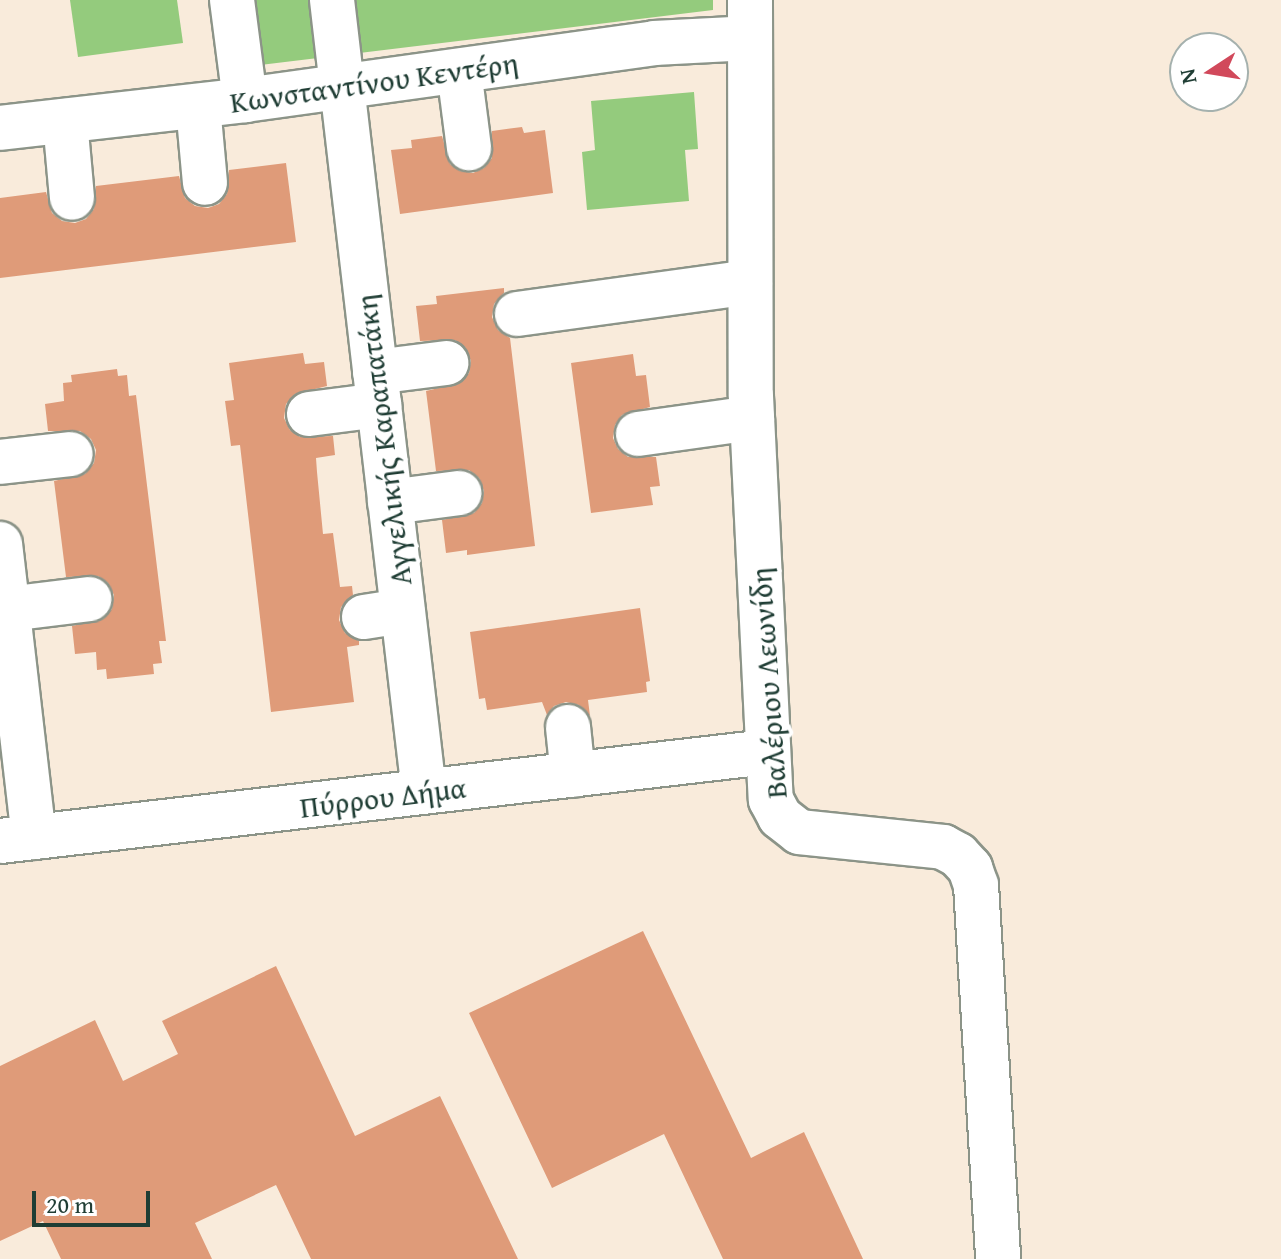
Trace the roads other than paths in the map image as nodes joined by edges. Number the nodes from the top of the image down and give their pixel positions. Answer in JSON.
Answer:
{"nodes":[{"id":1,"x":232,"y":0,"type":"edge"},
{"id":2,"x":332,"y":0,"type":"edge"},
{"id":3,"x":749,"y":19,"type":"edge"},
{"id":4,"x":459,"y":71,"type":"junction"},
{"id":5,"x":342,"y":87,"type":"junction"},
{"id":6,"x":245,"y":100,"type":"junction"},
{"id":7,"x":198,"y":106,"type":"junction"},
{"id":8,"x":65,"y":121,"type":"junction"},
{"id":9,"x":0,"y":128,"type":"edge"},
{"id":10,"x":469,"y":148,"type":"dead end"},
{"id":11,"x":205,"y":183,"type":"dead end"},
{"id":12,"x":72,"y":198,"type":"dead end"},
{"id":13,"x":750,"y":282,"type":"junction"},
{"id":14,"x":517,"y":314,"type":"dead end"},
{"id":15,"x":446,"y":363,"type":"dead end"},
{"id":16,"x":377,"y":388,"type":"junction"},
{"id":17,"x":309,"y":414,"type":"dead end"},
{"id":18,"x":752,"y":418,"type":"junction"},
{"id":19,"x":638,"y":434,"type":"dead end"},
{"id":20,"x":71,"y":454,"type":"dead end"},
{"id":21,"x":0,"y":462,"type":"edge"},
{"id":22,"x":459,"y":493,"type":"dead end"},
{"id":23,"x":390,"y":502,"type":"junction"},
{"id":24,"x":0,"y":544,"type":"edge"},
{"id":25,"x":89,"y":599,"type":"dead end"},
{"id":26,"x":8,"y":609,"type":"junction"},
{"id":27,"x":568,"y":727,"type":"dead end"},
{"id":28,"x":767,"y":752,"type":"junction"},
{"id":29,"x":573,"y":775,"type":"junction"},
{"id":30,"x":424,"y":792,"type":"junction"},
{"id":31,"x":17,"y":839,"type":"edge"},
{"id":32,"x":998,"y":1259,"type":"edge"}],
"edges":[{"from":1,"to":6,"type":"street"},
{"from":2,"to":5,"type":"street","name":"Αγγελικής Καραπατάκη"},
{"from":3,"to":4,"type":"street","name":"Κωνσταντίνου Κεντέρη"},
{"from":3,"to":13,"type":"street","name":"Βαλέριου Λεωνίδη"},
{"from":4,"to":5,"type":"street","name":"Κωνσταντίνου Κεντέρη"},
{"from":4,"to":10,"type":"street"},
{"from":5,"to":6,"type":"street","name":"Κωνσταντίνου Κεντέρη"},
{"from":5,"to":16,"type":"street","name":"Αγγελικής Καραπατάκη"},
{"from":6,"to":7,"type":"street","name":"Κωνσταντίνου Κεντέρη"},
{"from":7,"to":8,"type":"street","name":"Κωνσταντίνου Κεντέρη"},
{"from":7,"to":11,"type":"street"},
{"from":8,"to":9,"type":"street","name":"Κωνσταντίνου Κεντέρη"},
{"from":8,"to":12,"type":"street"},
{"from":13,"to":14,"type":"street"},
{"from":13,"to":18,"type":"street","name":"Βαλέριου Λεωνίδη"},
{"from":15,"to":16,"type":"street"},
{"from":16,"to":17,"type":"street"},
{"from":16,"to":23,"type":"street","name":"Αγγελικής Καραπατάκη"},
{"from":18,"to":19,"type":"street"},
{"from":18,"to":28,"type":"street","name":"Βαλέριου Λεωνίδη"},
{"from":20,"to":21,"type":"street"},
{"from":22,"to":23,"type":"street"},
{"from":23,"to":30,"type":"street","name":"Αγγελικής Καραπατάκη"},
{"from":24,"to":26,"type":"street"},
{"from":25,"to":26,"type":"street"},
{"from":26,"to":31,"type":"street"},
{"from":27,"to":29,"type":"street"},
{"from":28,"to":29,"type":"street","name":"Πύρρου Δήμα"},
{"from":28,"to":32,"type":"street","name":"Βαλέριου Λεωνίδη"},
{"from":29,"to":30,"type":"street","name":"Πύρρου Δήμα"},
{"from":30,"to":31,"type":"street","name":"Πύρρου Δήμα"}]}
